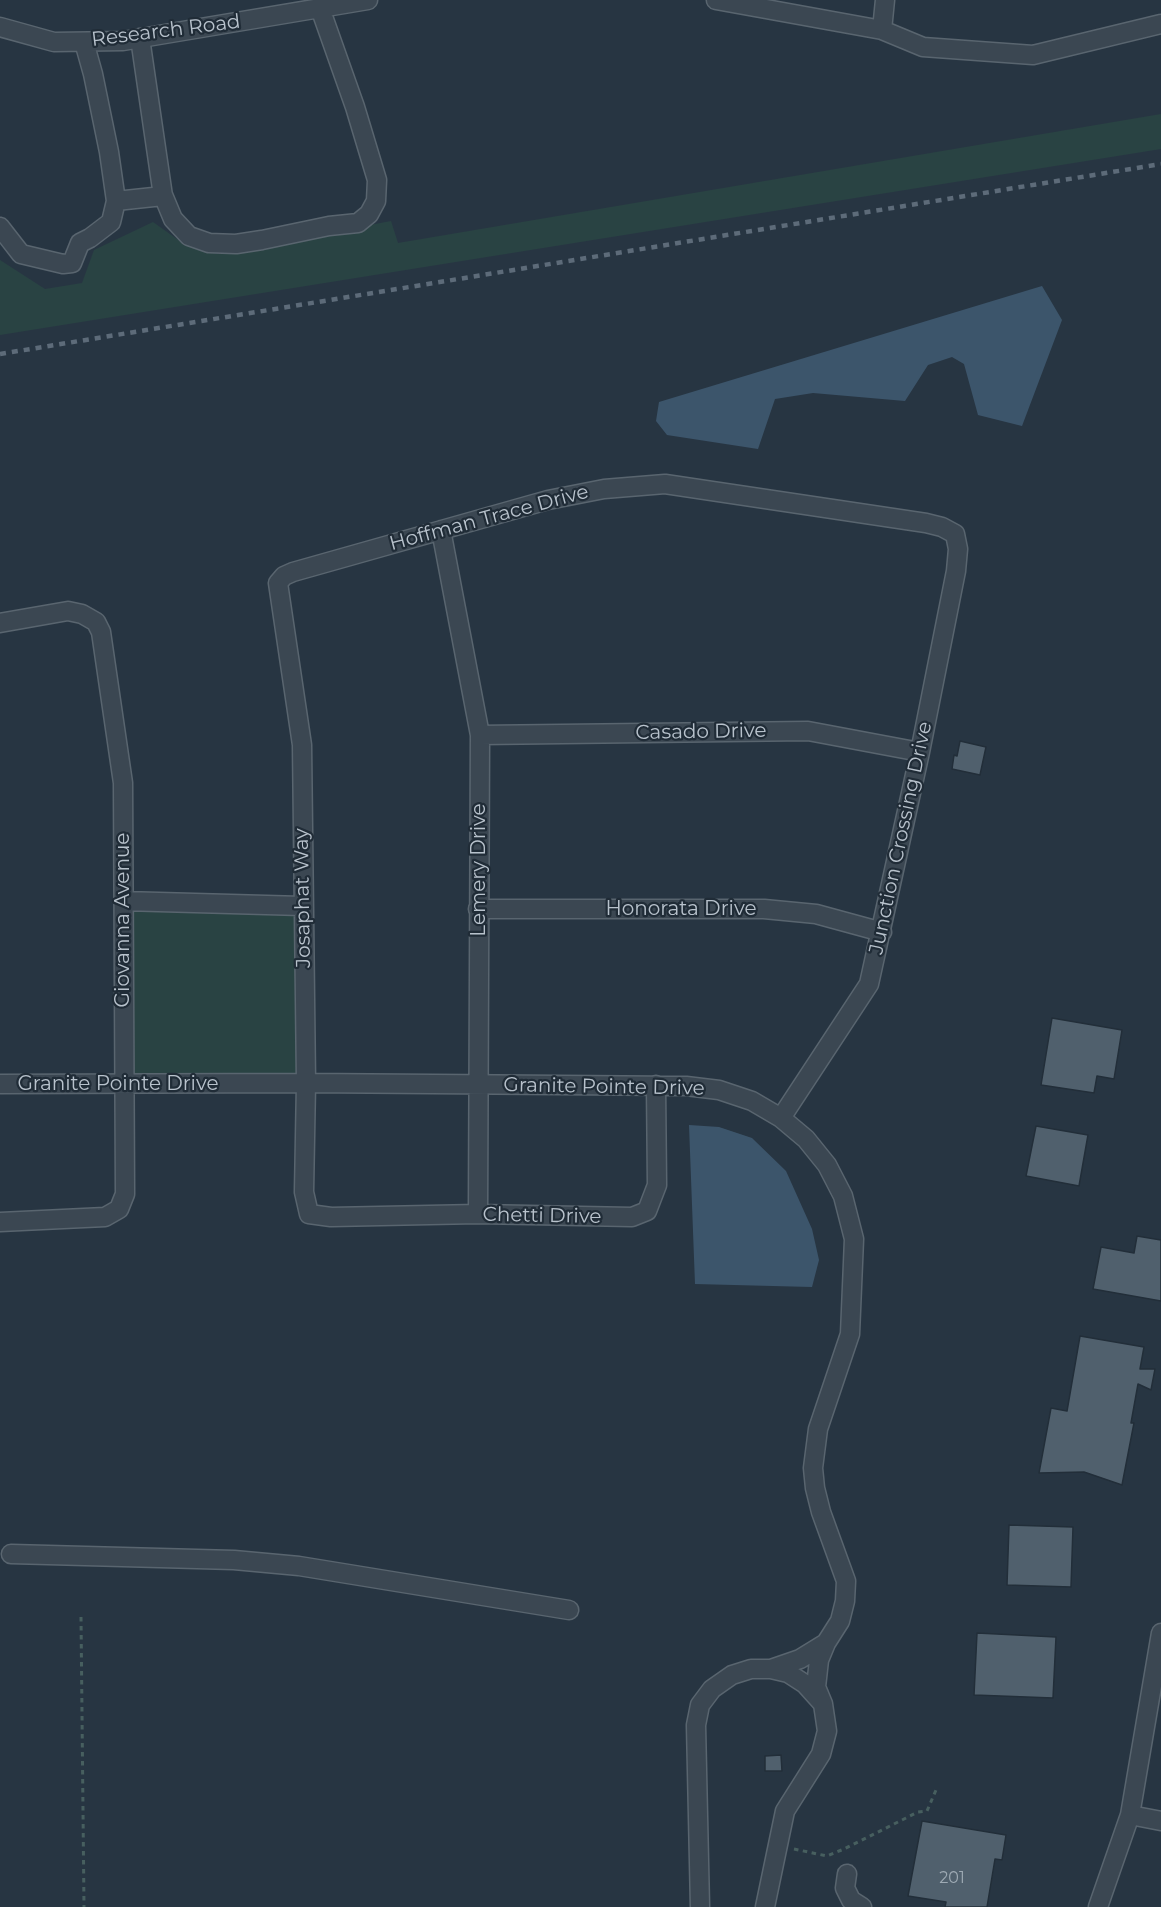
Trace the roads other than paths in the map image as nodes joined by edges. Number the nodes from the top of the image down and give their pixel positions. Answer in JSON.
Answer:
{"nodes":[{"id":1,"x":368,"y":0,"type":"edge"},
{"id":2,"x":716,"y":0,"type":"edge"},
{"id":3,"x":885,"y":0,"type":"edge"},
{"id":4,"x":320,"y":8,"type":"junction"},
{"id":5,"x":1161,"y":24,"type":"edge"},
{"id":6,"x":0,"y":27,"type":"edge"},
{"id":7,"x":882,"y":30,"type":"junction"},
{"id":8,"x":140,"y":38,"type":"junction"},
{"id":9,"x":84,"y":42,"type":"junction"},
{"id":10,"x":163,"y":195,"type":"junction"},
{"id":11,"x":116,"y":201,"type":"junction"},
{"id":12,"x":0,"y":227,"type":"edge"},
{"id":13,"x":441,"y":530,"type":"junction"},
{"id":14,"x":955,"y":534,"type":"joint"},
{"id":15,"x":278,"y":583,"type":"joint"},
{"id":16,"x":0,"y":623,"type":"edge"},
{"id":17,"x":480,"y":735,"type":"junction"},
{"id":18,"x":920,"y":752,"type":"junction"},
{"id":19,"x":123,"y":901,"type":"junction"},
{"id":20,"x":302,"y":906,"type":"junction"},
{"id":21,"x":478,"y":909,"type":"junction"},
{"id":22,"x":882,"y":932,"type":"junction"},
{"id":23,"x":306,"y":1083,"type":"junction"},
{"id":24,"x":0,"y":1084,"type":"edge"},
{"id":25,"x":124,"y":1084,"type":"junction"},
{"id":26,"x":478,"y":1085,"type":"junction"},
{"id":27,"x":656,"y":1085,"type":"junction"},
{"id":28,"x":781,"y":1118,"type":"junction"},
{"id":29,"x":309,"y":1214,"type":"joint"},
{"id":30,"x":478,"y":1215,"type":"junction"},
{"id":31,"x":0,"y":1222,"type":"edge"},
{"id":32,"x":4,"y":1555,"type":"edge"},
{"id":33,"x":569,"y":1610,"type":"dead end"},
{"id":34,"x":1161,"y":1634,"type":"edge"},
{"id":35,"x":826,"y":1643,"type":"junction"},
{"id":36,"x":771,"y":1669,"type":"junction"},
{"id":37,"x":823,"y":1704,"type":"junction"},
{"id":38,"x":1130,"y":1815,"type":"junction"},
{"id":39,"x":1161,"y":1821,"type":"edge"},
{"id":40,"x":847,"y":1874,"type":"dead end"},
{"id":41,"x":700,"y":1907,"type":"edge"},
{"id":42,"x":765,"y":1907,"type":"edge"},
{"id":43,"x":862,"y":1907,"type":"edge"},
{"id":44,"x":1098,"y":1907,"type":"edge"}],
"edges":[{"from":1,"to":4,"type":"street","name":"Research Road"},
{"from":2,"to":7,"type":"street"},
{"from":3,"to":7,"type":"street"},
{"from":4,"to":8,"type":"street","name":"Research Road"},
{"from":4,"to":10,"type":"street"},
{"from":5,"to":7,"type":"street"},
{"from":6,"to":9,"type":"street","name":"Research Road"},
{"from":8,"to":9,"type":"street","name":"Research Road"},
{"from":8,"to":10,"type":"street"},
{"from":9,"to":11,"type":"street"},
{"from":10,"to":11,"type":"street"},
{"from":11,"to":12,"type":"street"},
{"from":13,"to":14,"type":"street","name":"Hoffman Trace Drive"},
{"from":13,"to":15,"type":"street","name":"Hoffman Trace Drive"},
{"from":13,"to":17,"type":"street","name":"Lemery Drive"},
{"from":14,"to":18,"type":"street","name":"Junction Crossing Drive"},
{"from":15,"to":20,"type":"street","name":"Josaphat Way"},
{"from":16,"to":19,"type":"street","name":"Giovanna Avenue"},
{"from":17,"to":18,"type":"street","name":"Casado Drive"},
{"from":17,"to":21,"type":"street","name":"Lemery Drive"},
{"from":18,"to":22,"type":"street","name":"Junction Crossing Drive"},
{"from":19,"to":20,"type":"street"},
{"from":19,"to":25,"type":"street","name":"Giovanna Avenue"},
{"from":20,"to":23,"type":"street","name":"Josaphat Way"},
{"from":21,"to":22,"type":"street","name":"Honorata Drive"},
{"from":21,"to":26,"type":"street","name":"Lemery Drive"},
{"from":22,"to":28,"type":"street","name":"Junction Crossing Drive"},
{"from":23,"to":25,"type":"street","name":"Granite Pointe Drive"},
{"from":23,"to":26,"type":"street","name":"Granite Pointe Drive"},
{"from":23,"to":29,"type":"street","name":"Josaphat Way"},
{"from":24,"to":25,"type":"street","name":"Granite Pointe Drive"},
{"from":25,"to":31,"type":"street","name":"Giovanna Avenue"},
{"from":26,"to":27,"type":"street","name":"Granite Pointe Drive"},
{"from":26,"to":30,"type":"street","name":"Lemery Drive"},
{"from":27,"to":28,"type":"street","name":"Granite Pointe Drive"},
{"from":27,"to":30,"type":"street","name":"Chetti Drive"},
{"from":28,"to":35,"type":"street","name":"Granite Pointe Drive"},
{"from":29,"to":30,"type":"street","name":"Chetti Drive"},
{"from":32,"to":33,"type":"street"},
{"from":34,"to":38,"type":"street"},
{"from":35,"to":36,"type":"street"},
{"from":35,"to":37,"type":"street"},
{"from":36,"to":37,"type":"street"},
{"from":36,"to":41,"type":"street"},
{"from":37,"to":42,"type":"street"},
{"from":38,"to":39,"type":"street"},
{"from":38,"to":44,"type":"street"},
{"from":40,"to":43,"type":"street"}]}
